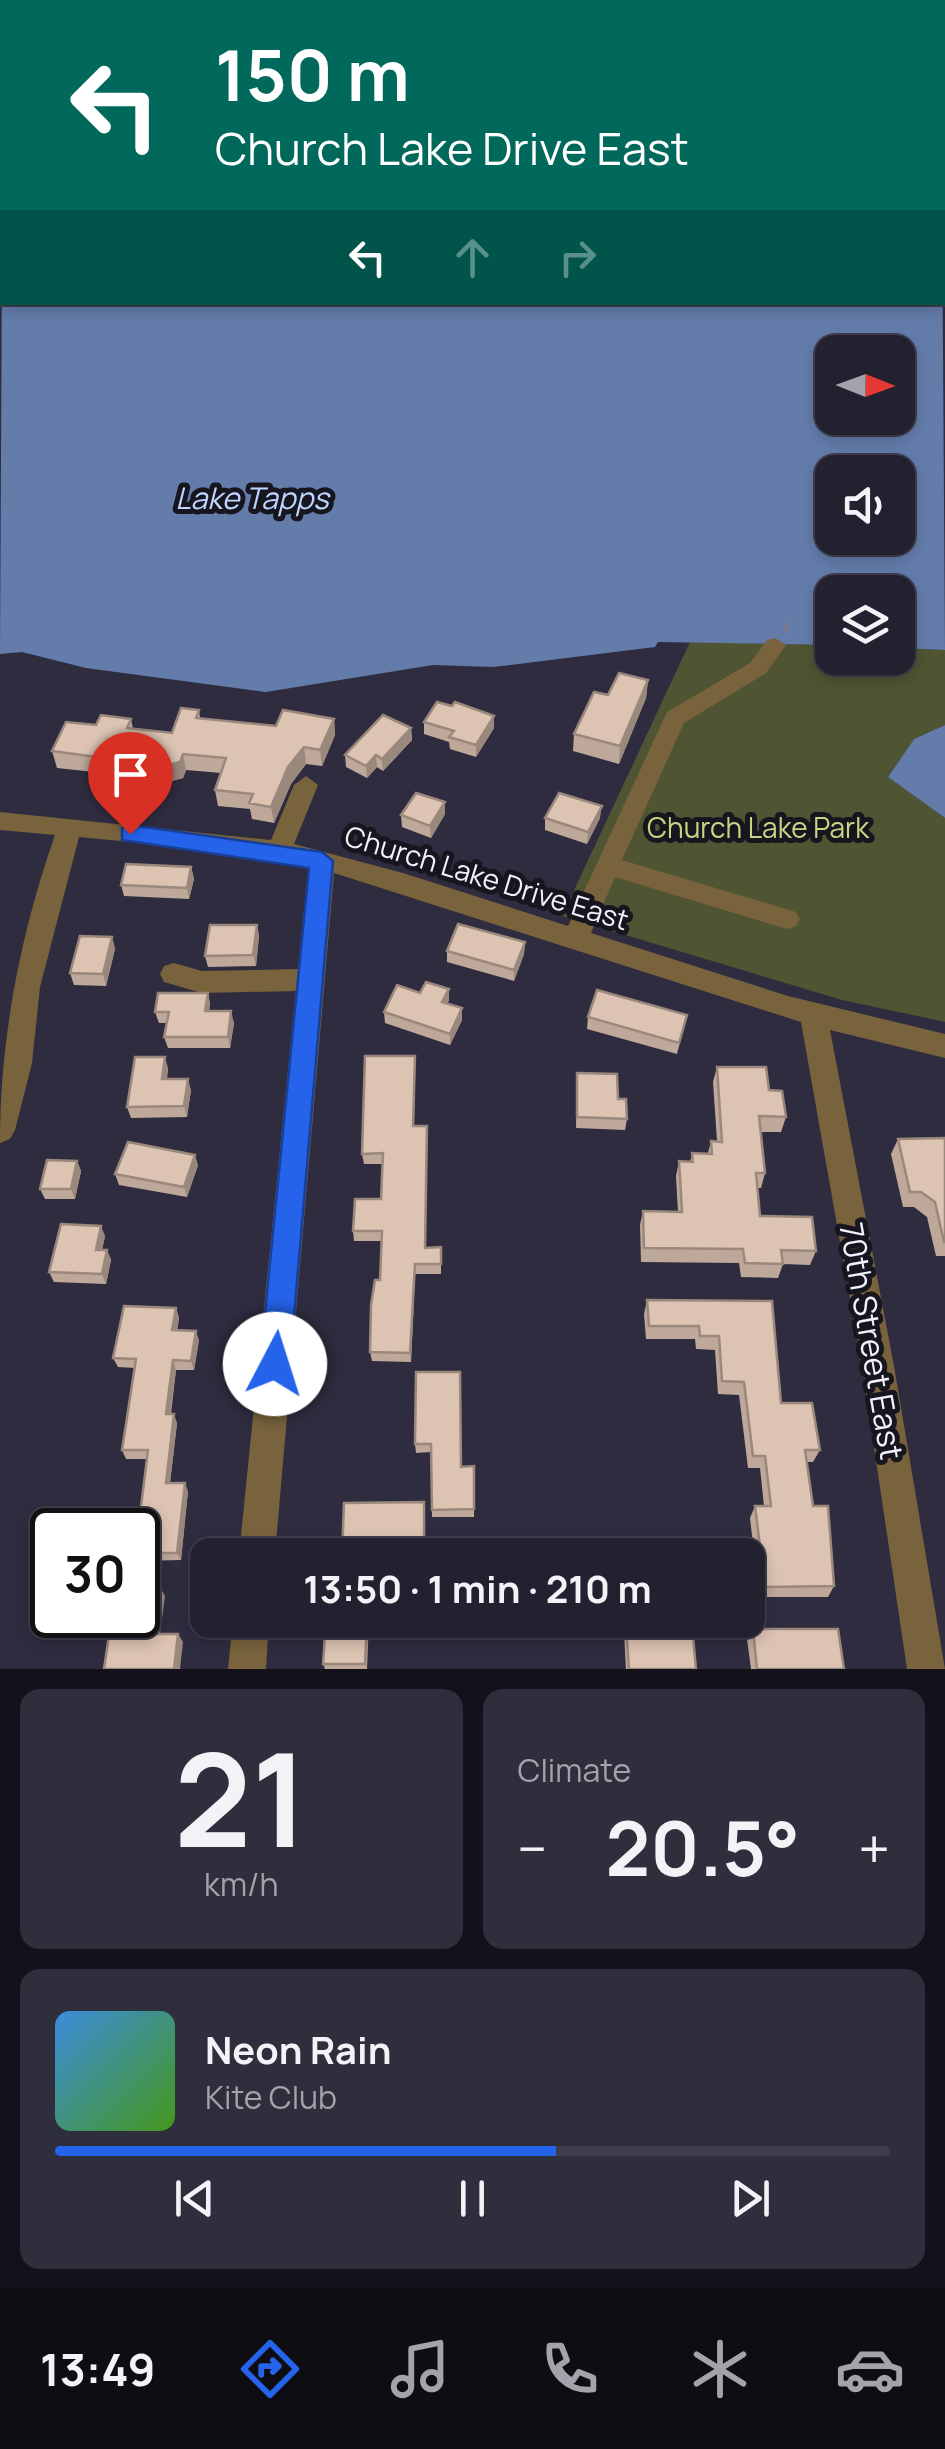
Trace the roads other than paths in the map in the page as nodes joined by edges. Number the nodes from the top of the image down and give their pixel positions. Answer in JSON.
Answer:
{"nodes":[{"id":1,"x":776,"y":644,"type":"dead end"},
{"id":2,"x":306,"y":784,"type":"dead end"},
{"id":3,"x":0,"y":821,"type":"edge"},
{"id":4,"x":70,"y":828,"type":"junction"},
{"id":5,"x":279,"y":852,"type":"junction"},
{"id":6,"x":322,"y":861,"type":"junction"},
{"id":7,"x":607,"y":865,"type":"junction"},
{"id":8,"x":787,"y":919,"type":"dead end"},
{"id":9,"x":576,"y":938,"type":"junction"},
{"id":10,"x":174,"y":974,"type":"dead end"},
{"id":11,"x":311,"y":980,"type":"junction"},
{"id":12,"x":813,"y":1014,"type":"junction"},
{"id":13,"x":945,"y":1046,"type":"edge"},
{"id":14,"x":0,"y":1130,"type":"edge"},
{"id":15,"x":260,"y":1538,"type":"edge"},
{"id":16,"x":250,"y":1638,"type":"edge"},
{"id":17,"x":247,"y":1669,"type":"edge"},
{"id":18,"x":926,"y":1669,"type":"edge"}],
"edges":[{"from":1,"to":7,"type":"street"},
{"from":2,"to":5,"type":"street"},
{"from":3,"to":4,"type":"street","name":"Church Lake Drive East"},
{"from":4,"to":5,"type":"street","name":"Church Lake Drive East"},
{"from":4,"to":14,"type":"street"},
{"from":5,"to":6,"type":"street","name":"Church Lake Drive East"},
{"from":6,"to":9,"type":"street","name":"Church Lake Drive East"},
{"from":6,"to":11,"type":"street"},
{"from":7,"to":8,"type":"street"},
{"from":7,"to":9,"type":"street"},
{"from":9,"to":12,"type":"street","name":"Church Lake Drive East"},
{"from":10,"to":11,"type":"street"},
{"from":11,"to":15,"type":"street"},
{"from":12,"to":13,"type":"street","name":"Church Lake Drive East"},
{"from":12,"to":18,"type":"street","name":"70th Street East"},
{"from":16,"to":17,"type":"street"}]}
